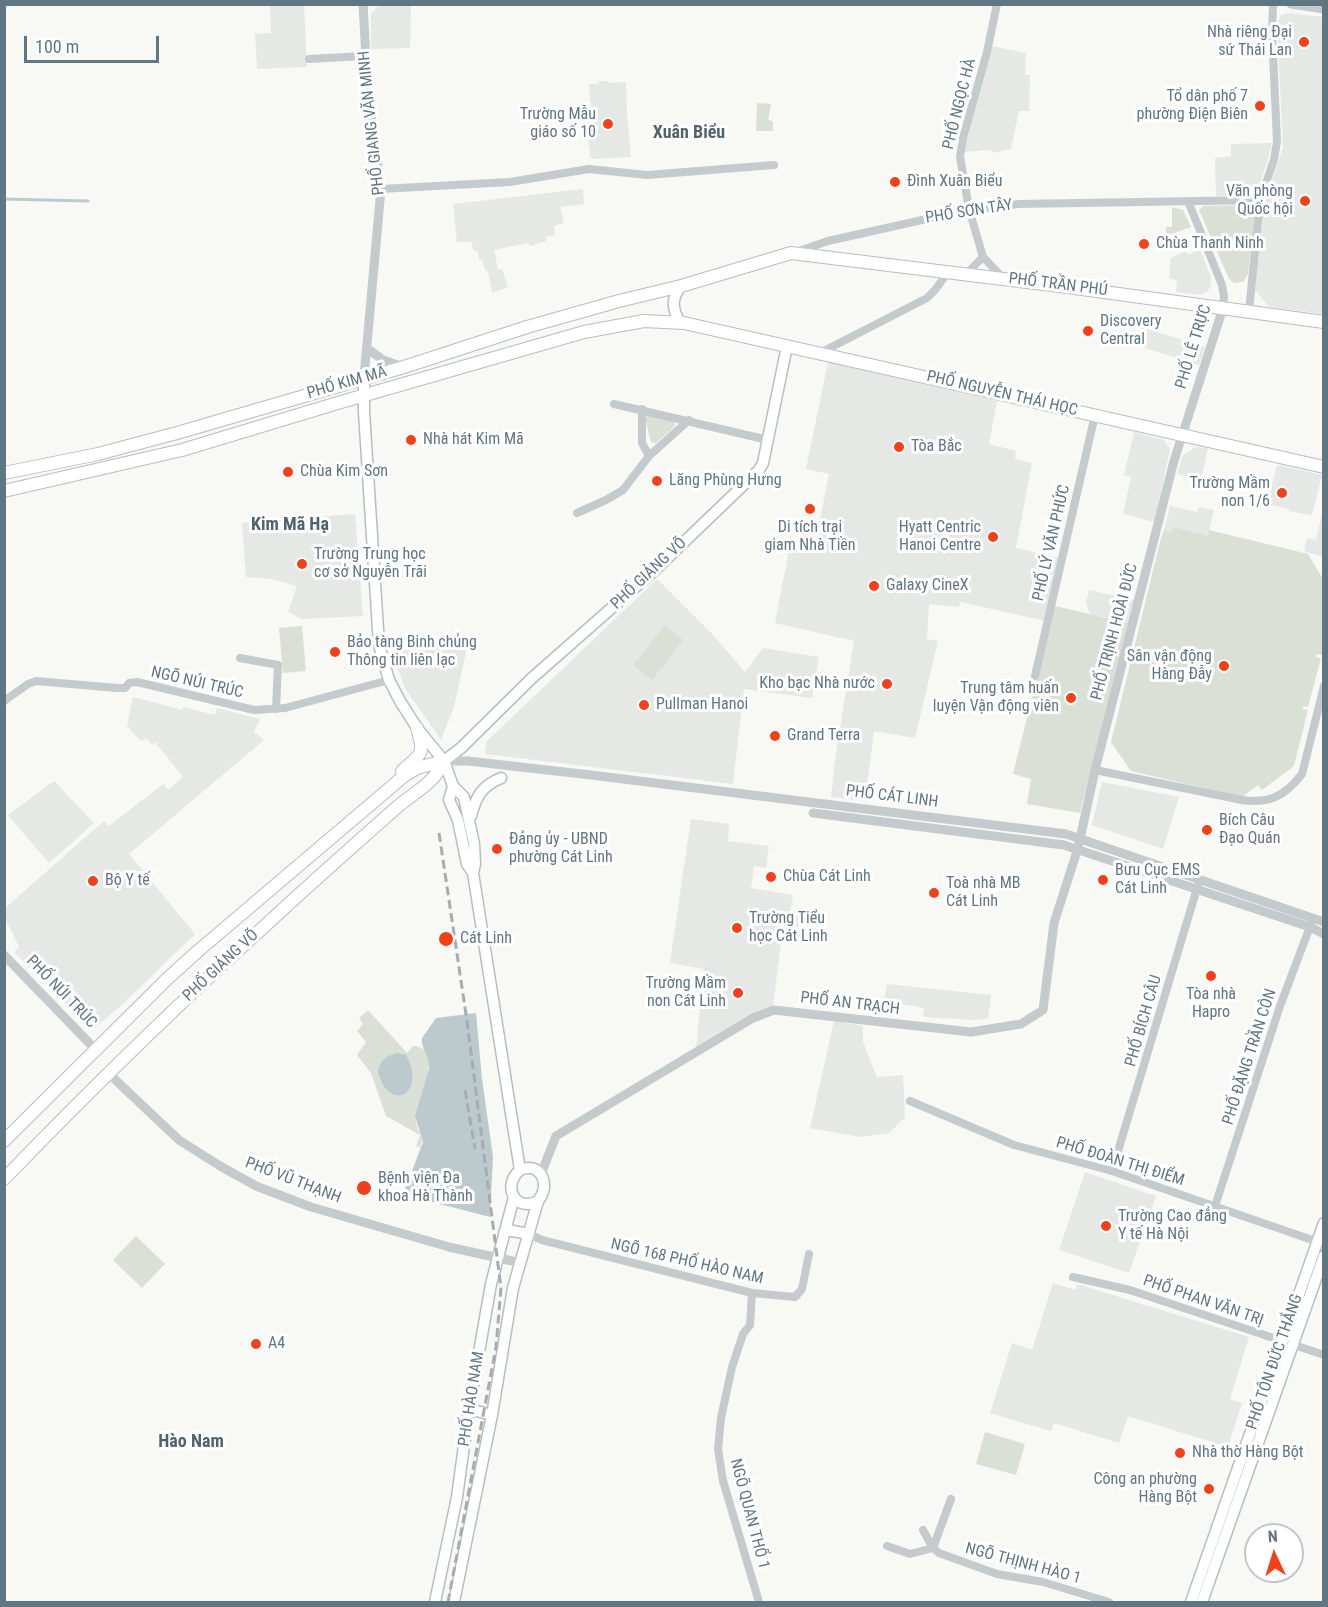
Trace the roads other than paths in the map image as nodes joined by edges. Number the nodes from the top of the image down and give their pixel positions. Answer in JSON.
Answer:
{"nodes":[{"id":1,"x":363,"y":4,"type":"edge"},
{"id":2,"x":997,"y":4,"type":"edge"},
{"id":3,"x":1273,"y":4,"type":"edge"},
{"id":4,"x":1291,"y":4,"type":"edge"},
{"id":5,"x":1323,"y":9,"type":"edge"},
{"id":6,"x":364,"y":56,"type":"junction"},
{"id":7,"x":309,"y":59,"type":"dead end"},
{"id":8,"x":774,"y":165,"type":"dead end"},
{"id":9,"x":381,"y":189,"type":"junction"},
{"id":10,"x":1260,"y":200,"type":"junction"},
{"id":11,"x":1188,"y":201,"type":"junction"},
{"id":12,"x":969,"y":209,"type":"junction"},
{"id":13,"x":791,"y":253,"type":"junction"},
{"id":14,"x":983,"y":257,"type":"junction"},
{"id":15,"x":948,"y":272,"type":"junction"},
{"id":16,"x":966,"y":274,"type":"junction"},
{"id":17,"x":1003,"y":279,"type":"junction"},
{"id":18,"x":684,"y":285,"type":"junction"},
{"id":19,"x":619,"y":301,"type":"junction"},
{"id":20,"x":1223,"y":308,"type":"junction"},
{"id":21,"x":1249,"y":311,"type":"junction"},
{"id":22,"x":1323,"y":322,"type":"edge"},
{"id":23,"x":624,"y":323,"type":"junction"},
{"id":24,"x":680,"y":323,"type":"junction"},
{"id":25,"x":788,"y":346,"type":"junction"},
{"id":26,"x":368,"y":349,"type":"junction"},
{"id":27,"x":819,"y":353,"type":"junction"},
{"id":28,"x":404,"y":367,"type":"junction"},
{"id":29,"x":364,"y":377,"type":"junction"},
{"id":30,"x":364,"y":395,"type":"junction"},
{"id":31,"x":614,"y":404,"type":"dead end"},
{"id":32,"x":642,"y":409,"type":"junction"},
{"id":33,"x":1095,"y":415,"type":"junction"},
{"id":34,"x":689,"y":420,"type":"junction"},
{"id":35,"x":177,"y":433,"type":"junction"},
{"id":36,"x":1182,"y":435,"type":"junction"},
{"id":37,"x":768,"y":440,"type":"junction"},
{"id":38,"x":182,"y":450,"type":"junction"},
{"id":39,"x":649,"y":456,"type":"junction"},
{"id":40,"x":1323,"y":467,"type":"edge"},
{"id":41,"x":4,"y":473,"type":"edge"},
{"id":42,"x":4,"y":491,"type":"edge"},
{"id":43,"x":577,"y":513,"type":"dead end"},
{"id":44,"x":240,"y":658,"type":"dead end"},
{"id":45,"x":1035,"y":676,"type":"dead end"},
{"id":46,"x":389,"y":680,"type":"junction"},
{"id":47,"x":1323,"y":686,"type":"edge"},
{"id":48,"x":1322,"y":699,"type":"edge"},
{"id":49,"x":4,"y":701,"type":"edge"},
{"id":50,"x":276,"y":709,"type":"junction"},
{"id":51,"x":417,"y":728,"type":"junction"},
{"id":52,"x":444,"y":761,"type":"junction"},
{"id":53,"x":1095,"y":770,"type":"junction"},
{"id":54,"x":501,"y":778,"type":"dead end"},
{"id":55,"x":452,"y":783,"type":"junction"},
{"id":56,"x":393,"y":785,"type":"junction"},
{"id":57,"x":425,"y":785,"type":"junction"},
{"id":58,"x":814,"y":802,"type":"junction"},
{"id":59,"x":813,"y":813,"type":"joint"},
{"id":60,"x":470,"y":819,"type":"junction"},
{"id":61,"x":1079,"y":843,"type":"junction"},
{"id":62,"x":472,"y":873,"type":"junction"},
{"id":63,"x":1198,"y":884,"type":"junction"},
{"id":64,"x":253,"y":906,"type":"junction"},
{"id":65,"x":268,"y":922,"type":"junction"},
{"id":66,"x":1312,"y":922,"type":"junction"},
{"id":67,"x":1323,"y":922,"type":"edge"},
{"id":68,"x":1323,"y":934,"type":"edge"},
{"id":69,"x":4,"y":955,"type":"edge"},
{"id":70,"x":96,"y":1050,"type":"junction"},
{"id":71,"x":108,"y":1072,"type":"junction"},
{"id":72,"x":910,"y":1101,"type":"dead end"},
{"id":73,"x":4,"y":1142,"type":"edge"},
{"id":74,"x":520,"y":1170,"type":"junction"},
{"id":75,"x":1112,"y":1171,"type":"junction"},
{"id":76,"x":541,"y":1174,"type":"junction"},
{"id":77,"x":4,"y":1179,"type":"edge"},
{"id":78,"x":514,"y":1197,"type":"junction"},
{"id":79,"x":538,"y":1201,"type":"junction"},
{"id":80,"x":1215,"y":1206,"type":"junction"},
{"id":81,"x":1323,"y":1223,"type":"edge"},
{"id":82,"x":507,"y":1230,"type":"junction"},
{"id":83,"x":529,"y":1234,"type":"junction"},
{"id":84,"x":1320,"y":1243,"type":"edge"},
{"id":85,"x":809,"y":1254,"type":"dead end"},
{"id":86,"x":1323,"y":1256,"type":"edge"},
{"id":87,"x":499,"y":1258,"type":"junction"},
{"id":88,"x":521,"y":1263,"type":"junction"},
{"id":89,"x":1073,"y":1277,"type":"dead end"},
{"id":90,"x":752,"y":1293,"type":"junction"},
{"id":91,"x":1287,"y":1344,"type":"junction"},
{"id":92,"x":1323,"y":1355,"type":"edge"},
{"id":93,"x":469,"y":1409,"type":"junction"},
{"id":94,"x":492,"y":1415,"type":"junction"},
{"id":95,"x":951,"y":1499,"type":"dead end"},
{"id":96,"x":923,"y":1530,"type":"dead end"},
{"id":97,"x":887,"y":1546,"type":"dead end"},
{"id":98,"x":933,"y":1548,"type":"junction"},
{"id":99,"x":441,"y":1571,"type":"junction"},
{"id":100,"x":459,"y":1575,"type":"junction"},
{"id":101,"x":435,"y":1602,"type":"edge"},
{"id":102,"x":454,"y":1602,"type":"edge"},
{"id":103,"x":759,"y":1602,"type":"edge"},
{"id":104,"x":1109,"y":1602,"type":"edge"},
{"id":105,"x":1191,"y":1602,"type":"edge"},
{"id":106,"x":1202,"y":1602,"type":"edge"}],
"edges":[{"from":1,"to":6,"type":"street","name":"PHỐ GIANG VĂN MINH"},
{"from":2,"to":12,"type":"street","name":"PHỐ NGỌC HÀ"},
{"from":3,"to":10,"type":"street"},
{"from":4,"to":5,"type":"street"},
{"from":6,"to":7,"type":"street"},
{"from":6,"to":9,"type":"street","name":"PHỐ GIANG VĂN MINH"},
{"from":8,"to":9,"type":"street"},
{"from":9,"to":26,"type":"street","name":"PHỐ GIANG VĂN MINH"},
{"from":10,"to":11,"type":"street","name":"PHỐ SƠN TÂY"},
{"from":10,"to":21,"type":"street"},
{"from":11,"to":12,"type":"street","name":"PHỐ SƠN TÂY"},
{"from":11,"to":20,"type":"street","name":"PHỐ LÊ TRỰC"},
{"from":12,"to":13,"type":"street","name":"PHỐ SƠN TÂY"},
{"from":12,"to":14,"type":"street","name":"PHỐ NGỌC HÀ"},
{"from":13,"to":15,"type":"main road","name":"PHỐ TRẦN PHÚ"},
{"from":13,"to":18,"type":"main road","name":"PHỐ SƠN TÂY"},
{"from":14,"to":16,"type":"street"},
{"from":14,"to":17,"type":"street"},
{"from":15,"to":16,"type":"main road","name":"PHỐ TRẦN PHÚ"},
{"from":15,"to":27,"type":"street"},
{"from":16,"to":17,"type":"main road","name":"PHỐ TRẦN PHÚ"},
{"from":17,"to":20,"type":"main road","name":"PHỐ TRẦN PHÚ"},
{"from":18,"to":19,"type":"main road","name":"PHỐ KIM MÃ"},
{"from":18,"to":24,"type":"main road"},
{"from":19,"to":23,"type":"main road"},
{"from":19,"to":28,"type":"main road","name":"PHỐ KIM MÃ"},
{"from":20,"to":21,"type":"main road","name":"PHỐ TRẦN PHÚ"},
{"from":20,"to":36,"type":"street","name":"PHỐ LÊ TRỰC"},
{"from":21,"to":22,"type":"main road","name":"PHỐ TRẦN PHÚ"},
{"from":23,"to":24,"type":"main road","name":"PHỐ KIM MÃ"},
{"from":23,"to":30,"type":"main road","name":"PHỐ KIM MÃ"},
{"from":24,"to":25,"type":"main road","name":"PHỐ NGUYỄN THÁI HỌC"},
{"from":25,"to":27,"type":"main road","name":"PHỐ NGUYỄN THÁI HỌC"},
{"from":25,"to":37,"type":"main road","name":"PHỐ GIẢNG VÕ"},
{"from":26,"to":28,"type":"street"},
{"from":26,"to":29,"type":"street","name":"PHỐ GIANG VĂN MINH"},
{"from":27,"to":33,"type":"main road","name":"PHỐ NGUYỄN THÁI HỌC"},
{"from":28,"to":29,"type":"main road","name":"PHỐ KIM MÃ"},
{"from":29,"to":30,"type":"main road","name":"PHỐ GIANG VĂN MINH"},
{"from":29,"to":35,"type":"main road","name":"PHỐ KIM MÃ"},
{"from":30,"to":38,"type":"main road","name":"PHỐ KIM MÃ"},
{"from":30,"to":46,"type":"main road","name":"PHỐ GIANG VĂN MINH"},
{"from":31,"to":32,"type":"street"},
{"from":32,"to":34,"type":"street"},
{"from":32,"to":39,"type":"street"},
{"from":33,"to":36,"type":"main road","name":"PHỐ NGUYỄN THÁI HỌC"},
{"from":33,"to":45,"type":"street","name":"PHỐ LÝ VĂN PHỨC"},
{"from":34,"to":37,"type":"street"},
{"from":34,"to":39,"type":"street"},
{"from":35,"to":38,"type":"main road"},
{"from":35,"to":41,"type":"main road","name":"PHỐ KIM MÃ"},
{"from":36,"to":40,"type":"main road","name":"PHỐ NGUYỄN THÁI HỌC"},
{"from":36,"to":53,"type":"street","name":"PHỐ TRỊNH HOÀI ĐỨC"},
{"from":37,"to":52,"type":"main road","name":"PHỐ GIẢNG VÕ"},
{"from":38,"to":42,"type":"main road","name":"PHỐ KIM MÃ"},
{"from":39,"to":43,"type":"street"},
{"from":44,"to":50,"type":"street"},
{"from":46,"to":50,"type":"street","name":"NGÕ NÚI TRÚC"},
{"from":46,"to":51,"type":"main road","name":"PHỐ GIANG VĂN MINH"},
{"from":47,"to":48,"type":"street"},
{"from":48,"to":53,"type":"street"},
{"from":49,"to":50,"type":"street","name":"NGÕ NÚI TRÚC"},
{"from":51,"to":52,"type":"main road","name":"PHỐ GIANG VĂN MINH"},
{"from":51,"to":56,"type":"main road"},
{"from":52,"to":55,"type":"main road","name":"PHỐ HÀO NAM"},
{"from":52,"to":56,"type":"main road","name":"PHỐ GIẢNG VÕ"},
{"from":52,"to":57,"type":"main road","name":"PHỐ GIẢNG VÕ"},
{"from":52,"to":58,"type":"street","name":"PHỐ CÁT LINH"},
{"from":53,"to":61,"type":"street","name":"PHỐ TRỊNH HOÀI ĐỨC"},
{"from":54,"to":60,"type":"main road"},
{"from":55,"to":57,"type":"main road"},
{"from":55,"to":60,"type":"main road","name":"PHỐ HÀO NAM"},
{"from":55,"to":62,"type":"main road","name":"PHỐ HÀO NAM"},
{"from":56,"to":64,"type":"main road","name":"PHỐ GIẢNG VÕ"},
{"from":57,"to":65,"type":"main road","name":"PHỐ GIẢNG VÕ"},
{"from":58,"to":59,"type":"street"},
{"from":58,"to":61,"type":"street","name":"PHỐ CÁT LINH"},
{"from":59,"to":61,"type":"street","name":"PHỐ CÁT LINH"},
{"from":60,"to":62,"type":"main road","name":"PHỐ HÀO NAM"},
{"from":61,"to":63,"type":"street","name":"PHỐ CÁT LINH"},
{"from":61,"to":76,"type":"street","name":"PHỐ AN TRẠCH"},
{"from":62,"to":74,"type":"main road","name":"PHỐ HÀO NAM"},
{"from":63,"to":66,"type":"street","name":"PHỐ CÁT LINH"},
{"from":63,"to":75,"type":"street","name":"PHỐ BÍCH CÂU"},
{"from":64,"to":65,"type":"main road"},
{"from":64,"to":70,"type":"main road","name":"PHỐ GIẢNG VÕ"},
{"from":65,"to":71,"type":"main road","name":"PHỐ GIẢNG VÕ"},
{"from":66,"to":67,"type":"street","name":"PHỐ CÁT LINH"},
{"from":66,"to":68,"type":"street","name":"PHỐ CÁT LINH"},
{"from":66,"to":80,"type":"street","name":"PHỐ ĐẶNG TRẦN CÔN"},
{"from":69,"to":70,"type":"street","name":"PHỐ NÚI TRÚC"},
{"from":70,"to":73,"type":"main road","name":"PHỐ GIẢNG VÕ"},
{"from":71,"to":77,"type":"main road","name":"PHỐ GIẢNG VÕ"},
{"from":71,"to":87,"type":"street","name":"PHỐ VŨ THẠNH"},
{"from":72,"to":75,"type":"street","name":"PHỐ ĐOÀN THỊ ĐIỂM"},
{"from":74,"to":76,"type":"main road"},
{"from":74,"to":78,"type":"main road","name":"PHỐ HÀO NAM"},
{"from":75,"to":80,"type":"street","name":"PHỐ ĐOÀN THỊ ĐIỂM"},
{"from":76,"to":79,"type":"main road","name":"PHỐ HÀO NAM"},
{"from":78,"to":79,"type":"main road"},
{"from":78,"to":82,"type":"main road","name":"PHỐ HÀO NAM"},
{"from":79,"to":83,"type":"main road","name":"PHỐ HÀO NAM"},
{"from":80,"to":84,"type":"street","name":"PHỐ ĐOÀN THỊ ĐIỂM"},
{"from":81,"to":84,"type":"main road","name":"PHỐ TÔN ĐỨC THẮNG"},
{"from":82,"to":83,"type":"main road"},
{"from":82,"to":87,"type":"main road","name":"PHỐ HÀO NAM"},
{"from":83,"to":88,"type":"main road","name":"PHỐ HÀO NAM"},
{"from":83,"to":90,"type":"street","name":"NGÕ 168 PHỐ HÀO NAM"},
{"from":84,"to":91,"type":"main road","name":"PHỐ TÔN ĐỨC THẮNG"},
{"from":85,"to":90,"type":"street","name":"NGÕ 168 PHỐ HÀO NAM"},
{"from":86,"to":91,"type":"main road","name":"PHỐ TÔN ĐỨC THẮNG"},
{"from":87,"to":88,"type":"street","name":"PHỐ VŨ THẠNH"},
{"from":87,"to":93,"type":"main road","name":"PHỐ HÀO NAM"},
{"from":88,"to":94,"type":"main road","name":"PHỐ HÀO NAM"},
{"from":89,"to":91,"type":"street","name":"PHỐ PHAN VĂN TRỊ"},
{"from":90,"to":103,"type":"street","name":"NGÕ QUAN THỔ 1"},
{"from":91,"to":92,"type":"street","name":"PHỐ PHAN VĂN TRỊ"},
{"from":91,"to":105,"type":"main road","name":"PHỐ TÔN ĐỨC THẮNG"},
{"from":91,"to":106,"type":"main road","name":"PHỐ TÔN ĐỨC THẮNG"},
{"from":93,"to":94,"type":"main road"},
{"from":93,"to":99,"type":"main road","name":"PHỐ HÀO NAM"},
{"from":94,"to":100,"type":"main road","name":"PHỐ HÀO NAM"},
{"from":95,"to":98,"type":"street"},
{"from":96,"to":98,"type":"street"},
{"from":97,"to":98,"type":"street"},
{"from":98,"to":104,"type":"street","name":"NGÕ THỊNH HÀO 1"},
{"from":99,"to":100,"type":"main road"},
{"from":99,"to":101,"type":"main road","name":"PHỐ HÀO NAM"},
{"from":100,"to":102,"type":"main road","name":"PHỐ HÀO NAM"}]}
